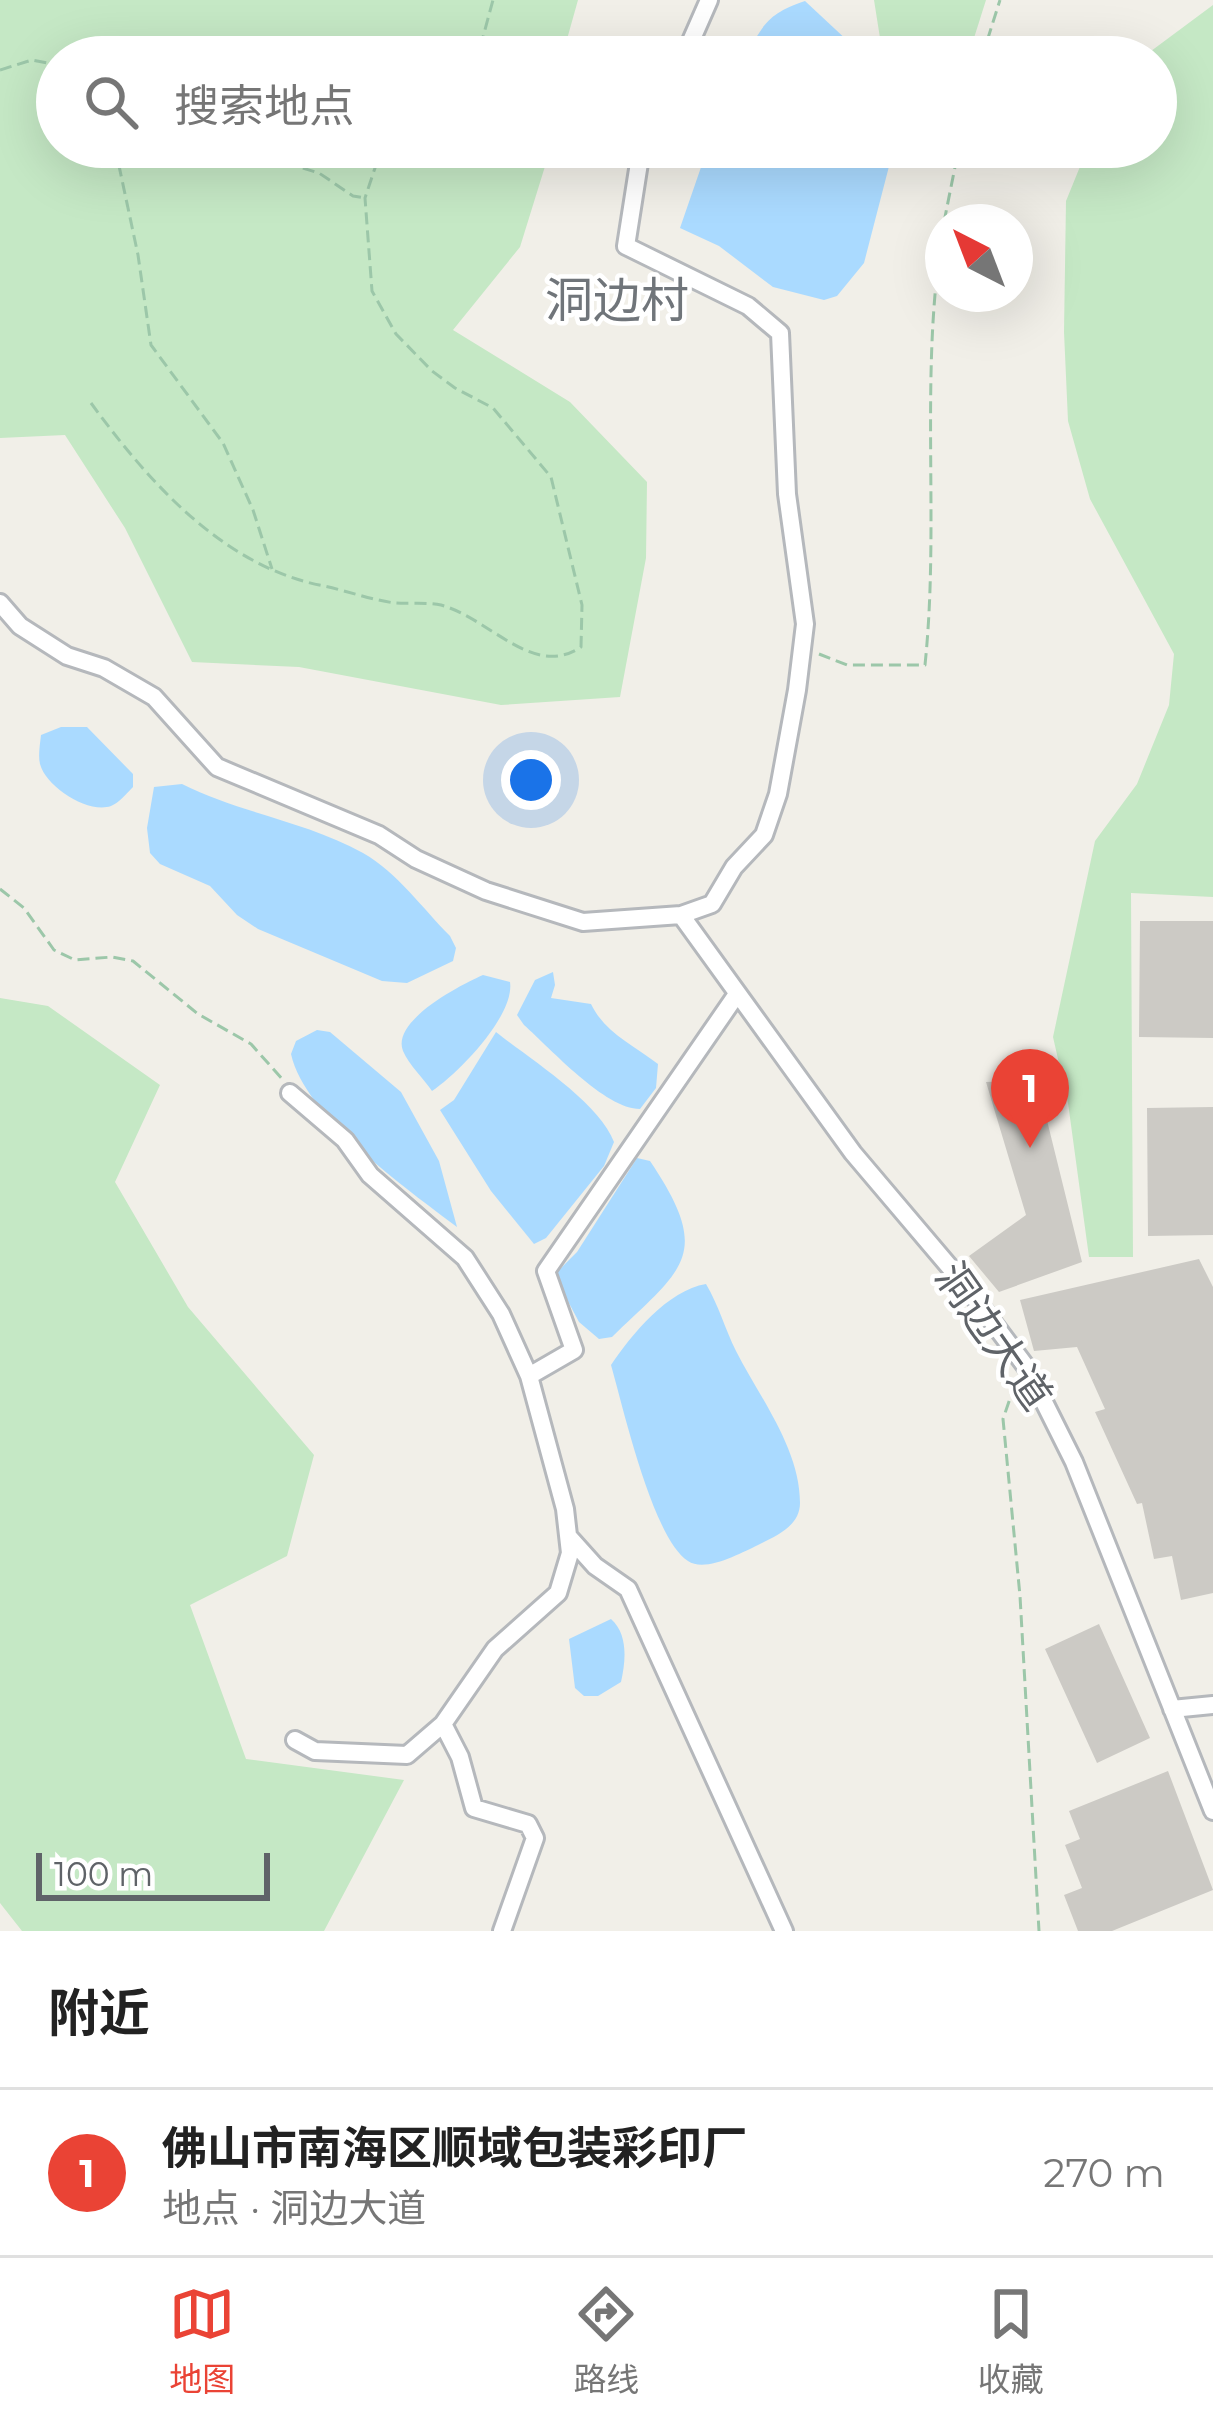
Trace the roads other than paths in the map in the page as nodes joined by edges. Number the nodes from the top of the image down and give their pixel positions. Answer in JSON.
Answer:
{"nodes":[{"id":1,"x":709,"y":0,"type":"edge"},
{"id":2,"x":693,"y":36,"type":"edge"},
{"id":3,"x":639,"y":168,"type":"edge"},
{"id":4,"x":0,"y":603,"type":"edge"},
{"id":5,"x":681,"y":915,"type":"junction"},
{"id":6,"x":736,"y":994,"type":"junction"},
{"id":7,"x":290,"y":1093,"type":"road end"},
{"id":8,"x":529,"y":1376,"type":"junction"},
{"id":9,"x":568,"y":1537,"type":"junction"},
{"id":10,"x":1213,"y":1705,"type":"edge"},
{"id":11,"x":1172,"y":1709,"type":"junction"},
{"id":12,"x":443,"y":1724,"type":"junction"},
{"id":13,"x":295,"y":1740,"type":"dead end"},
{"id":14,"x":1213,"y":1810,"type":"edge"},
{"id":15,"x":502,"y":1931,"type":"edge"},
{"id":16,"x":784,"y":1931,"type":"edge"}],
"edges":[{"from":1,"to":2,"type":"street"},
{"from":3,"to":5,"type":"street"},
{"from":4,"to":5,"type":"street"},
{"from":5,"to":6,"type":"street","name":"洞边大道"},
{"from":6,"to":8,"type":"street"},
{"from":6,"to":11,"type":"street","name":"洞边大道"},
{"from":7,"to":8,"type":"street"},
{"from":8,"to":9,"type":"street"},
{"from":9,"to":12,"type":"street"},
{"from":9,"to":16,"type":"street"},
{"from":10,"to":11,"type":"street"},
{"from":11,"to":14,"type":"street","name":"洞边大道"},
{"from":12,"to":13,"type":"street"},
{"from":12,"to":15,"type":"street"}]}
